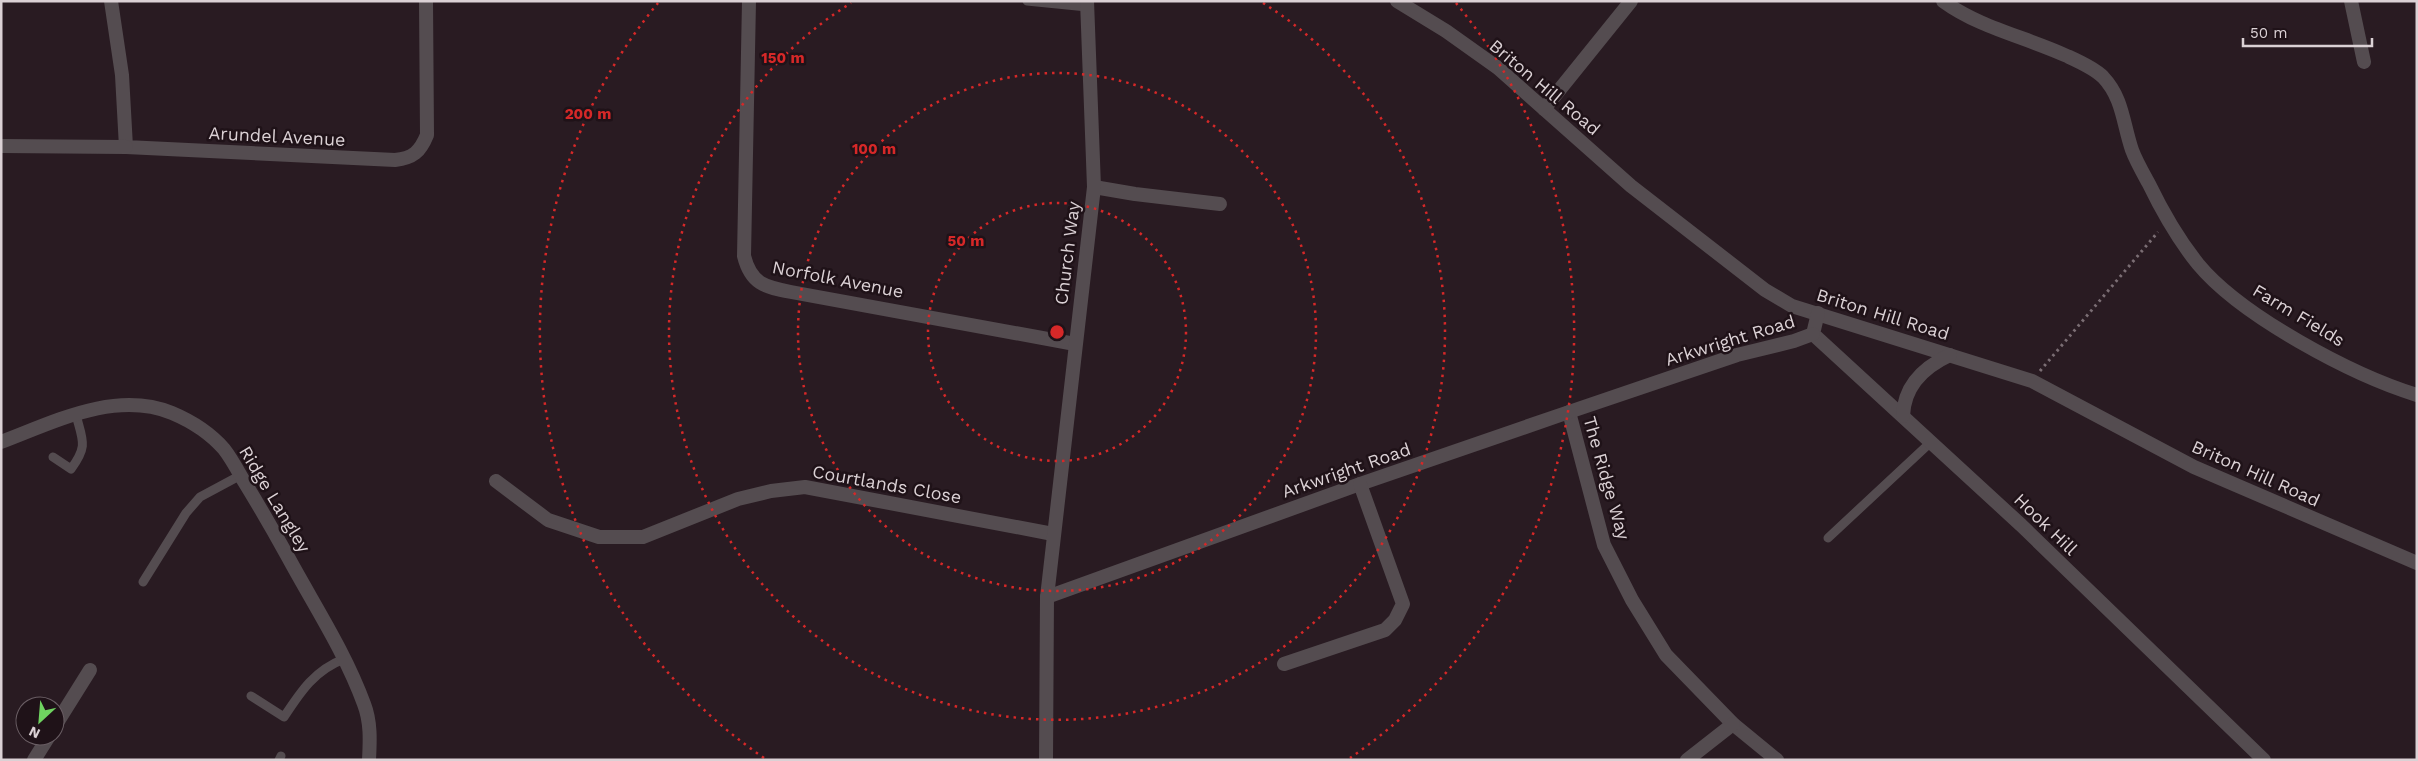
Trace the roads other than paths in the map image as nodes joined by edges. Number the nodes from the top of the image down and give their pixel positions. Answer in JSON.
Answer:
{"nodes":[{"id":1,"x":111,"y":1,"type":"edge"},
{"id":2,"x":426,"y":1,"type":"edge"},
{"id":3,"x":750,"y":1,"type":"edge"},
{"id":4,"x":1027,"y":1,"type":"edge"},
{"id":5,"x":1397,"y":1,"type":"edge"},
{"id":6,"x":1631,"y":1,"type":"edge"},
{"id":7,"x":1943,"y":1,"type":"edge"},
{"id":8,"x":2351,"y":1,"type":"edge"},
{"id":9,"x":1087,"y":4,"type":"edge"},
{"id":10,"x":2364,"y":62,"type":"dead end"},
{"id":11,"x":1544,"y":109,"type":"junction"},
{"id":12,"x":1,"y":146,"type":"edge"},
{"id":13,"x":126,"y":147,"type":"junction"},
{"id":14,"x":1094,"y":187,"type":"junction"},
{"id":15,"x":1220,"y":204,"type":"dead end"},
{"id":16,"x":1818,"y":313,"type":"junction"},
{"id":17,"x":1814,"y":334,"type":"junction"},
{"id":18,"x":1074,"y":344,"type":"junction"},
{"id":19,"x":1950,"y":355,"type":"junction"},
{"id":20,"x":2417,"y":395,"type":"edge"},
{"id":21,"x":1568,"y":412,"type":"junction"},
{"id":22,"x":76,"y":415,"type":"junction"},
{"id":23,"x":1903,"y":416,"type":"junction"},
{"id":24,"x":1,"y":442,"type":"edge"},
{"id":25,"x":1931,"y":442,"type":"junction"},
{"id":26,"x":53,"y":457,"type":"dead end"},
{"id":27,"x":241,"y":475,"type":"junction"},
{"id":28,"x":496,"y":481,"type":"dead end"},
{"id":29,"x":1360,"y":484,"type":"junction"},
{"id":30,"x":1053,"y":534,"type":"junction"},
{"id":31,"x":1828,"y":538,"type":"dead end"},
{"id":32,"x":2417,"y":563,"type":"edge"},
{"id":33,"x":143,"y":582,"type":"dead end"},
{"id":34,"x":1047,"y":597,"type":"junction"},
{"id":35,"x":344,"y":659,"type":"junction"},
{"id":36,"x":1284,"y":664,"type":"dead end"},
{"id":37,"x":90,"y":670,"type":"dead end"},
{"id":38,"x":251,"y":696,"type":"dead end"},
{"id":39,"x":65,"y":710,"type":"edge"},
{"id":40,"x":1733,"y":724,"type":"junction"},
{"id":41,"x":43,"y":746,"type":"edge"},
{"id":42,"x":34,"y":760,"type":"edge"},
{"id":43,"x":369,"y":760,"type":"edge"},
{"id":44,"x":1046,"y":760,"type":"edge"},
{"id":45,"x":1687,"y":760,"type":"edge"},
{"id":46,"x":1777,"y":760,"type":"edge"},
{"id":47,"x":2264,"y":760,"type":"edge"}],
"edges":[{"from":1,"to":13,"type":"street"},
{"from":2,"to":13,"type":"street","name":"Arundel Avenue"},
{"from":3,"to":18,"type":"street","name":"Norfolk Avenue"},
{"from":4,"to":9,"type":"lane"},
{"from":5,"to":11,"type":"street","name":"Briton Hill Road"},
{"from":6,"to":11,"type":"street"},
{"from":7,"to":20,"type":"street","name":"Farm Fields"},
{"from":8,"to":10,"type":"street"},
{"from":9,"to":14,"type":"street","name":"Church Way"},
{"from":11,"to":16,"type":"street","name":"Briton Hill Road"},
{"from":12,"to":13,"type":"street","name":"Arundel Avenue"},
{"from":14,"to":15,"type":"street"},
{"from":14,"to":18,"type":"street","name":"Church Way"},
{"from":16,"to":17,"type":"street"},
{"from":16,"to":19,"type":"street","name":"Briton Hill Road"},
{"from":17,"to":21,"type":"street","name":"Arkwright Road"},
{"from":17,"to":23,"type":"street","name":"Hook Hill"},
{"from":18,"to":30,"type":"street","name":"Church Way"},
{"from":19,"to":23,"type":"street"},
{"from":19,"to":32,"type":"street","name":"Briton Hill Road"},
{"from":21,"to":29,"type":"street","name":"Arkwright Road"},
{"from":21,"to":40,"type":"street","name":"The Ridge Way"},
{"from":22,"to":24,"type":"street","name":"Ridge Langley"},
{"from":22,"to":26,"type":"lane"},
{"from":22,"to":27,"type":"street","name":"Ridge Langley"},
{"from":23,"to":25,"type":"street","name":"Hook Hill"},
{"from":25,"to":31,"type":"lane"},
{"from":25,"to":47,"type":"street","name":"Hook Hill"},
{"from":27,"to":33,"type":"lane"},
{"from":27,"to":35,"type":"street","name":"Ridge Langley"},
{"from":28,"to":30,"type":"street","name":"Courtlands Close"},
{"from":29,"to":34,"type":"street","name":"Arkwright Road"},
{"from":29,"to":36,"type":"street"},
{"from":30,"to":34,"type":"street","name":"Church Way"},
{"from":34,"to":44,"type":"street"},
{"from":35,"to":38,"type":"lane"},
{"from":35,"to":43,"type":"street","name":"Ridge Langley"},
{"from":37,"to":39,"type":"street"},
{"from":40,"to":45,"type":"street"},
{"from":40,"to":46,"type":"street","name":"The Ridge Way"},
{"from":41,"to":42,"type":"street"}]}
